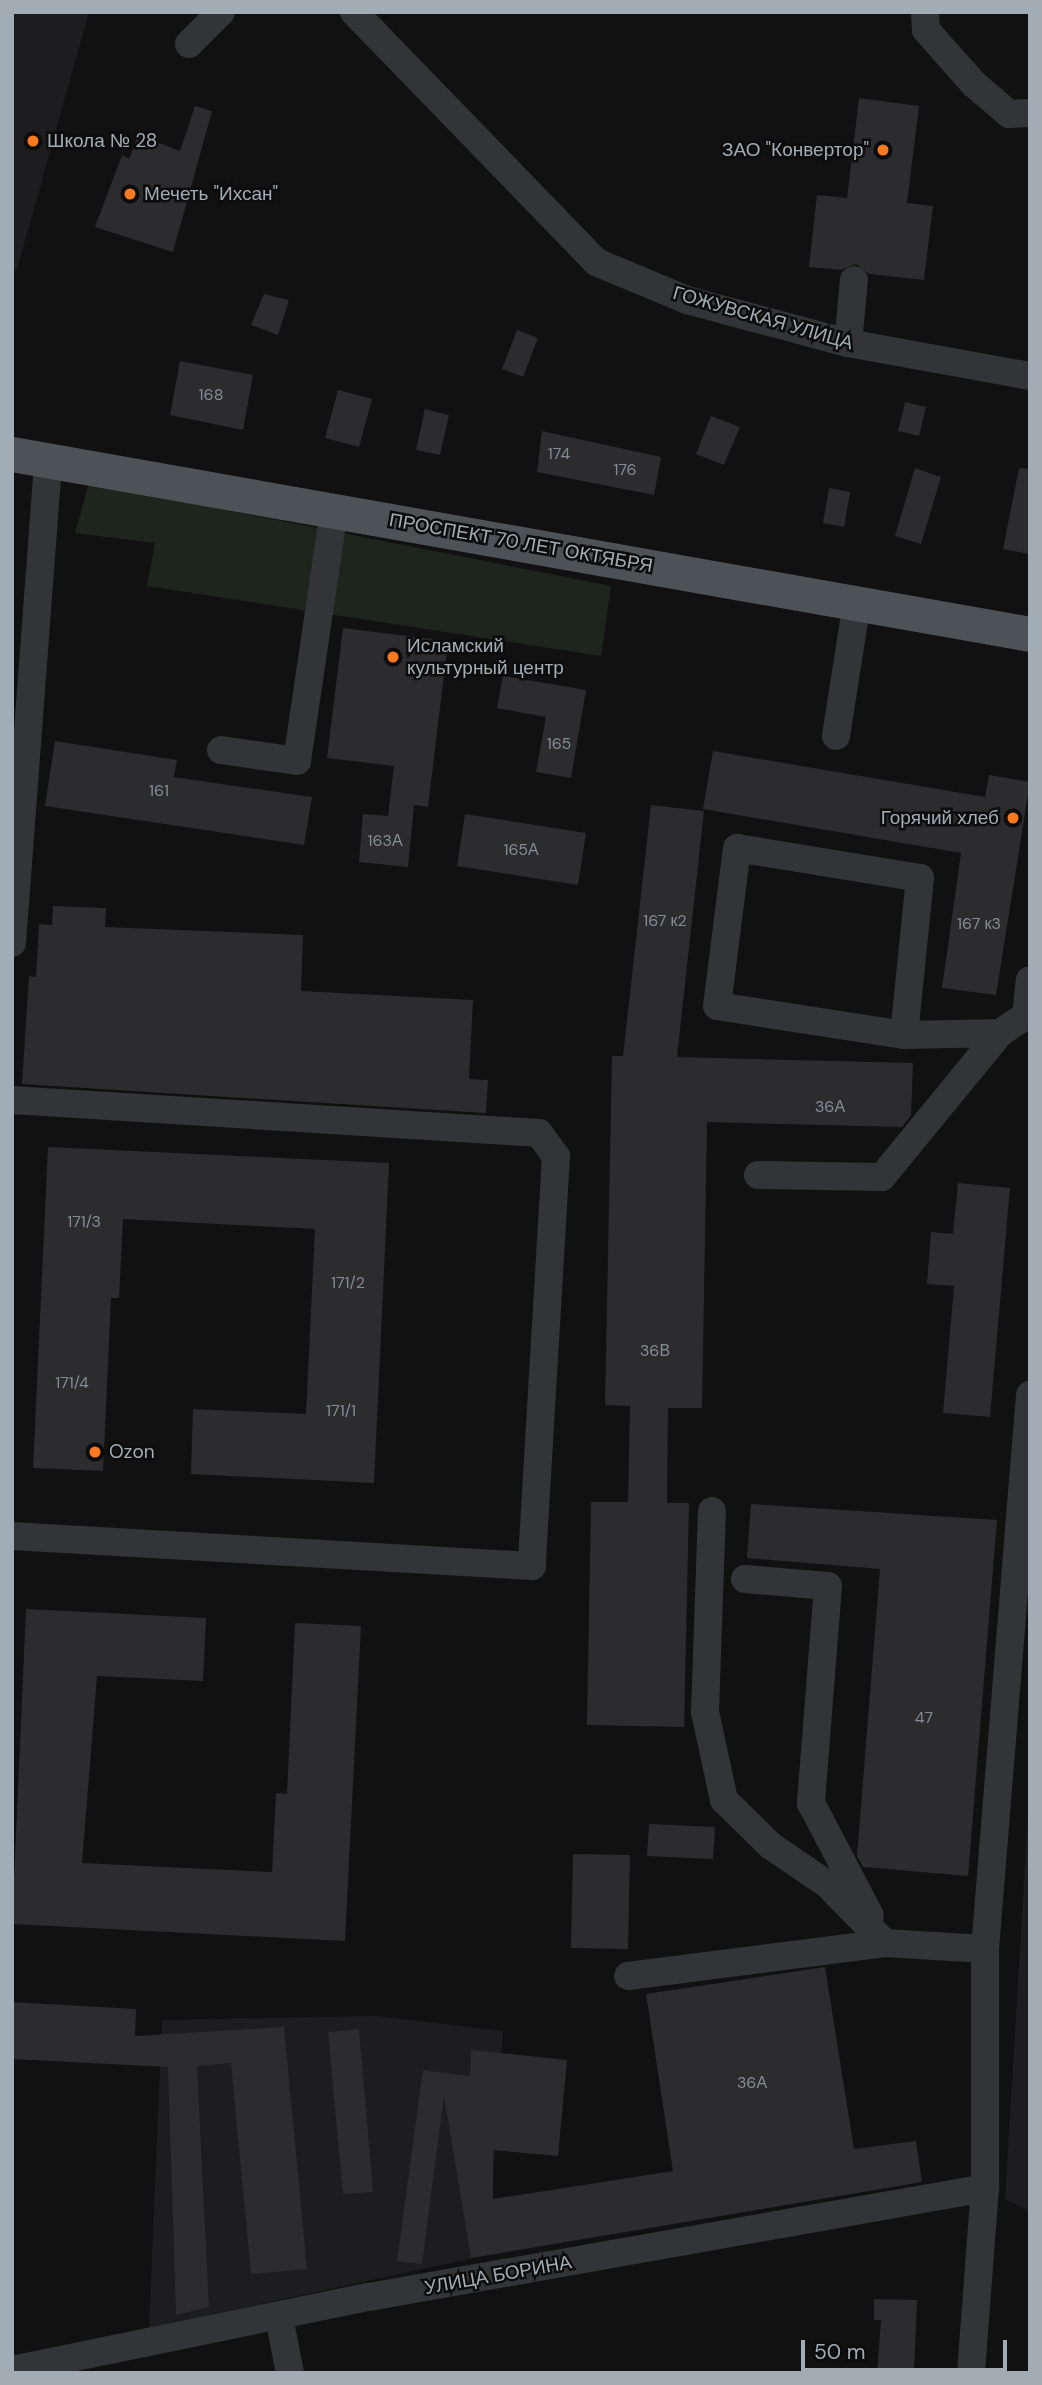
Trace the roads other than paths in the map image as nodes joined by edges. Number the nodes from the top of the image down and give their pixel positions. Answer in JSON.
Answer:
{"nodes":[{"id":1,"x":221,"y":12,"type":"edge"},
{"id":2,"x":925,"y":12,"type":"edge"},
{"id":3,"x":369,"y":17,"type":"edge"},
{"id":4,"x":189,"y":44,"type":"dead end"},
{"id":5,"x":1030,"y":113,"type":"edge"},
{"id":6,"x":854,"y":280,"type":"dead end"},
{"id":7,"x":848,"y":343,"type":"junction"},
{"id":8,"x":1030,"y":376,"type":"edge"},
{"id":9,"x":12,"y":454,"type":"edge"},
{"id":10,"x":48,"y":460,"type":"junction"},
{"id":11,"x":334,"y":510,"type":"junction"},
{"id":12,"x":856,"y":602,"type":"junction"},
{"id":13,"x":1030,"y":634,"type":"edge"},
{"id":14,"x":836,"y":736,"type":"dead end"},
{"id":15,"x":221,"y":750,"type":"dead end"},
{"id":16,"x":16,"y":854,"type":"edge"},
{"id":17,"x":12,"y":943,"type":"edge"},
{"id":18,"x":1030,"y":980,"type":"edge"},
{"id":19,"x":1028,"y":1015,"type":"edge"},
{"id":20,"x":1000,"y":1033,"type":"junction"},
{"id":21,"x":904,"y":1035,"type":"junction"},
{"id":22,"x":12,"y":1100,"type":"edge"},
{"id":23,"x":758,"y":1175,"type":"dead end"},
{"id":24,"x":1030,"y":1395,"type":"edge"},
{"id":25,"x":712,"y":1511,"type":"dead end"},
{"id":26,"x":12,"y":1536,"type":"edge"},
{"id":27,"x":745,"y":1580,"type":"dead end"},
{"id":28,"x":885,"y":1943,"type":"junction"},
{"id":29,"x":985,"y":1949,"type":"junction"},
{"id":30,"x":628,"y":1976,"type":"dead end"},
{"id":31,"x":985,"y":2188,"type":"junction"},
{"id":32,"x":279,"y":2317,"type":"junction"},
{"id":33,"x":12,"y":2370,"type":"edge"},
{"id":34,"x":290,"y":2373,"type":"edge"},
{"id":35,"x":971,"y":2373,"type":"edge"}],
"edges":[{"from":1,"to":4,"type":"street"},
{"from":2,"to":5,"type":"street"},
{"from":3,"to":7,"type":"street","name":"ГОЖУВСКАЯ УЛИЦА"},
{"from":6,"to":7,"type":"street"},
{"from":7,"to":8,"type":"street","name":"ГОЖУВСКАЯ УЛИЦА"},
{"from":9,"to":10,"type":"main road","name":"ПРОСПЕКТ 70 ЛЕТ ОКТЯБРЯ"},
{"from":10,"to":11,"type":"main road","name":"ПРОСПЕКТ 70 ЛЕТ ОКТЯБРЯ"},
{"from":10,"to":16,"type":"street"},
{"from":11,"to":12,"type":"main road","name":"ПРОСПЕКТ 70 ЛЕТ ОКТЯБРЯ"},
{"from":11,"to":15,"type":"street"},
{"from":12,"to":13,"type":"main road","name":"ПРОСПЕКТ 70 ЛЕТ ОКТЯБРЯ"},
{"from":12,"to":14,"type":"street"},
{"from":16,"to":17,"type":"street"},
{"from":18,"to":19,"type":"street"},
{"from":19,"to":20,"type":"street"},
{"from":20,"to":21,"type":"street"},
{"from":20,"to":23,"type":"street"},
{"from":21,"to":21,"type":"street"},
{"from":22,"to":26,"type":"street"},
{"from":24,"to":29,"type":"street"},
{"from":25,"to":28,"type":"street"},
{"from":27,"to":28,"type":"street"},
{"from":28,"to":29,"type":"street"},
{"from":28,"to":30,"type":"street"},
{"from":29,"to":31,"type":"street"},
{"from":31,"to":32,"type":"street","name":"УЛИЦА БОРИНА"},
{"from":31,"to":35,"type":"street"},
{"from":32,"to":33,"type":"street","name":"УЛИЦА БОРИНА"},
{"from":32,"to":34,"type":"street"}]}
